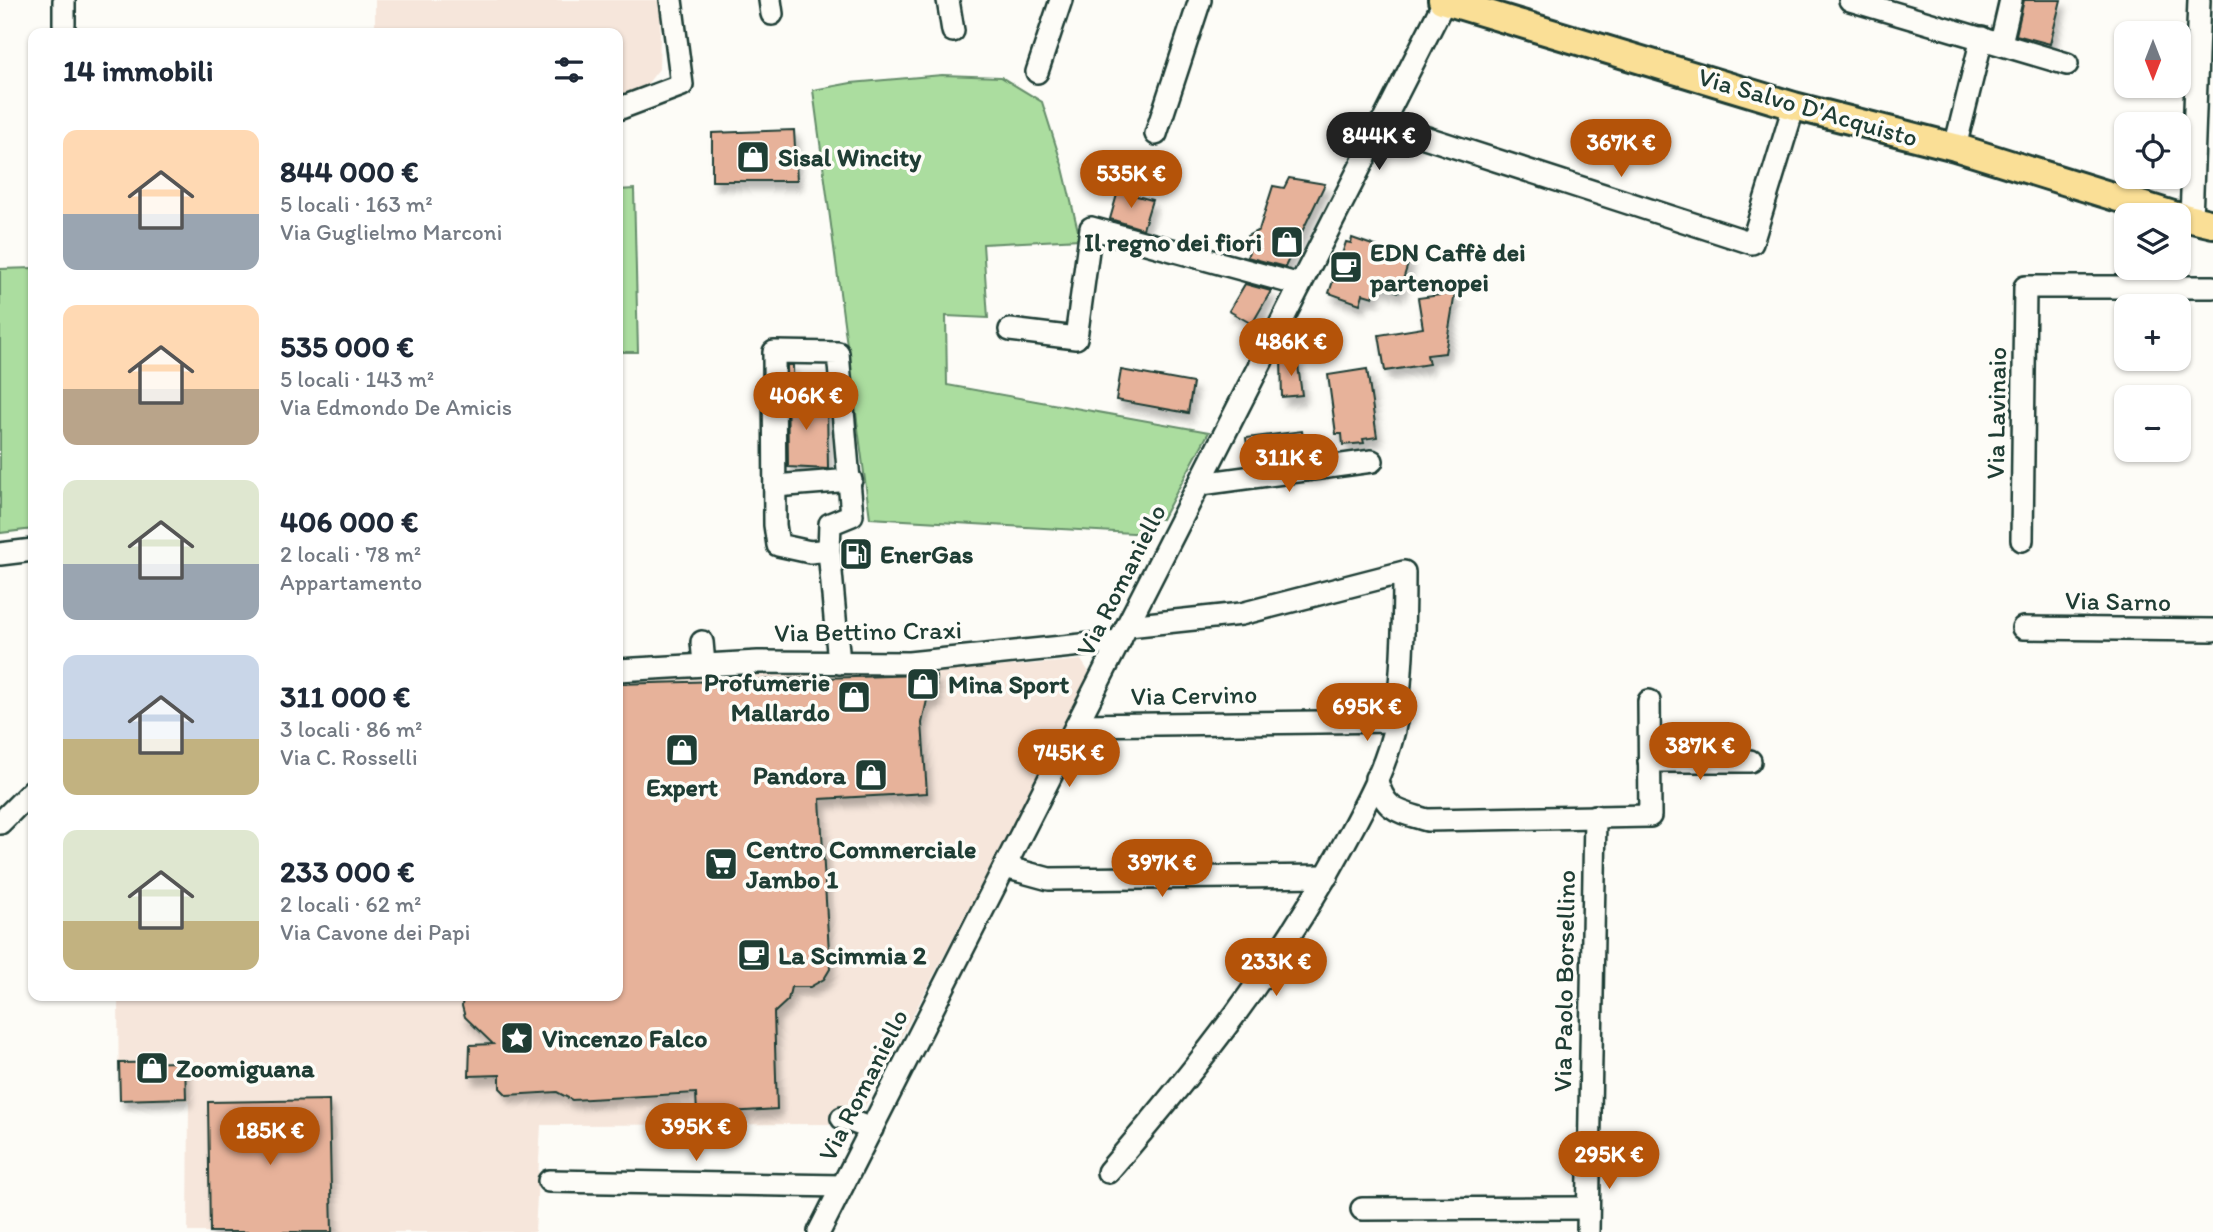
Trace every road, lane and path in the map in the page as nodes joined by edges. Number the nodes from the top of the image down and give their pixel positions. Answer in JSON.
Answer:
{"nodes":[{"id":1,"x":64,"y":0,"type":"edge"},
{"id":2,"x":671,"y":0,"type":"edge"},
{"id":3,"x":948,"y":0,"type":"edge"},
{"id":4,"x":1061,"y":0,"type":"edge"},
{"id":5,"x":1200,"y":0,"type":"edge"},
{"id":6,"x":1444,"y":0,"type":"edge"},
{"id":7,"x":1850,"y":0,"type":"edge"},
{"id":8,"x":2011,"y":0,"type":"edge"},
{"id":9,"x":2199,"y":0,"type":"edge"},
{"id":10,"x":64,"y":24,"type":"dead end"},
{"id":11,"x":953,"y":31,"type":"dead end"},
{"id":12,"x":1991,"y":41,"type":"junction"},
{"id":13,"x":2067,"y":64,"type":"dead end"},
{"id":14,"x":1037,"y":72,"type":"dead end"},
{"id":15,"x":1794,"y":106,"type":"junction"},
{"id":16,"x":623,"y":107,"type":"edge"},
{"id":17,"x":1381,"y":123,"type":"junction"},
{"id":18,"x":1157,"y":134,"type":"dead end"},
{"id":19,"x":1955,"y":147,"type":"junction"},
{"id":20,"x":2137,"y":203,"type":"edge"},
{"id":21,"x":2190,"y":203,"type":"edge"},
{"id":22,"x":1300,"y":285,"type":"junction"},
{"id":23,"x":2213,"y":288,"type":"edge"},
{"id":24,"x":1010,"y":330,"type":"dead end"},
{"id":25,"x":1372,"y":461,"type":"dead end"},
{"id":26,"x":851,"y":480,"type":"junction"},
{"id":27,"x":1202,"y":484,"type":"junction"},
{"id":28,"x":775,"y":486,"type":"junction"},
{"id":29,"x":2022,"y":540,"type":"dead end"},
{"id":30,"x":829,"y":550,"type":"junction"},
{"id":31,"x":28,"y":551,"type":"edge"},
{"id":32,"x":0,"y":554,"type":"edge"},
{"id":33,"x":2023,"y":628,"type":"dead end"},
{"id":34,"x":2213,"y":630,"type":"edge"},
{"id":35,"x":1124,"y":634,"type":"junction"},
{"id":36,"x":702,"y":642,"type":"dead end"},
{"id":37,"x":839,"y":663,"type":"junction"},
{"id":38,"x":704,"y":664,"type":"junction"},
{"id":39,"x":623,"y":670,"type":"edge"},
{"id":40,"x":1649,"y":701,"type":"dead end"},
{"id":41,"x":1395,"y":721,"type":"junction"},
{"id":42,"x":1077,"y":725,"type":"junction"},
{"id":43,"x":1649,"y":761,"type":"junction"},
{"id":44,"x":1750,"y":761,"type":"dead end"},
{"id":45,"x":1376,"y":778,"type":"junction"},
{"id":46,"x":28,"y":795,"type":"edge"},
{"id":47,"x":1595,"y":816,"type":"junction"},
{"id":48,"x":0,"y":823,"type":"edge"},
{"id":49,"x":1005,"y":867,"type":"junction"},
{"id":50,"x":1327,"y":876,"type":"junction"},
{"id":51,"x":842,"y":1118,"type":"dead end"},
{"id":52,"x":872,"y":1129,"type":"junction"},
{"id":53,"x":1108,"y":1172,"type":"dead end"},
{"id":54,"x":549,"y":1181,"type":"dead end"},
{"id":55,"x":842,"y":1186,"type":"junction"},
{"id":56,"x":1588,"y":1208,"type":"junction"},
{"id":57,"x":1362,"y":1209,"type":"dead end"},
{"id":58,"x":819,"y":1232,"type":"edge"},
{"id":59,"x":1588,"y":1232,"type":"edge"}],
"edges":[{"from":1,"to":10,"type":"street"},
{"from":2,"to":16,"type":"street"},
{"from":3,"to":11,"type":"street"},
{"from":4,"to":14,"type":"street"},
{"from":5,"to":18,"type":"street"},
{"from":6,"to":15,"type":"main road","name":"Via Salvo D'Acquisto"},
{"from":6,"to":17,"type":"street","name":"Via Romaniello"},
{"from":7,"to":12,"type":"street"},
{"from":8,"to":12,"type":"street"},
{"from":9,"to":21,"type":"street"},
{"from":12,"to":13,"type":"street"},
{"from":12,"to":19,"type":"street"},
{"from":15,"to":17,"type":"street"},
{"from":15,"to":19,"type":"main road","name":"Via Salvo D'Acquisto"},
{"from":17,"to":22,"type":"street","name":"Via Romaniello"},
{"from":19,"to":20,"type":"main road","name":"Via Salvo D'Acquisto"},
{"from":22,"to":24,"type":"street"},
{"from":22,"to":27,"type":"street","name":"Via Romaniello"},
{"from":23,"to":29,"type":"street","name":"Via Lavinaio"},
{"from":25,"to":27,"type":"street"},
{"from":26,"to":28,"type":"street"},
{"from":26,"to":28,"type":"street"},
{"from":26,"to":30,"type":"street"},
{"from":27,"to":35,"type":"street","name":"Via Romaniello"},
{"from":28,"to":30,"type":"street"},
{"from":30,"to":37,"type":"street"},
{"from":31,"to":32,"type":"street"},
{"from":33,"to":34,"type":"street","name":"Via Sarno"},
{"from":35,"to":37,"type":"street","name":"Via Bettino Craxi"},
{"from":35,"to":41,"type":"street","name":"Via Bettino Craxi"},
{"from":35,"to":42,"type":"street","name":"Via Romaniello"},
{"from":36,"to":38,"type":"street"},
{"from":37,"to":38,"type":"street","name":"Via Bettino Craxi"},
{"from":38,"to":39,"type":"street","name":"Via Bettino Craxi"},
{"from":40,"to":43,"type":"street"},
{"from":41,"to":42,"type":"street","name":"Via Cervino"},
{"from":41,"to":45,"type":"street"},
{"from":42,"to":49,"type":"street","name":"Via Romaniello"},
{"from":43,"to":44,"type":"street"},
{"from":43,"to":47,"type":"street"},
{"from":45,"to":47,"type":"street"},
{"from":45,"to":50,"type":"street"},
{"from":46,"to":48,"type":"street"},
{"from":47,"to":56,"type":"street","name":"Via Paolo Borsellino"},
{"from":49,"to":50,"type":"street"},
{"from":49,"to":52,"type":"street","name":"Via Romaniello"},
{"from":50,"to":53,"type":"street"},
{"from":51,"to":52,"type":"street"},
{"from":52,"to":55,"type":"street","name":"Via Romaniello"},
{"from":54,"to":55,"type":"street"},
{"from":55,"to":58,"type":"street","name":"Via Romaniello"},
{"from":56,"to":57,"type":"street"},
{"from":56,"to":59,"type":"street","name":"Via Paolo Borsellino"}]}
